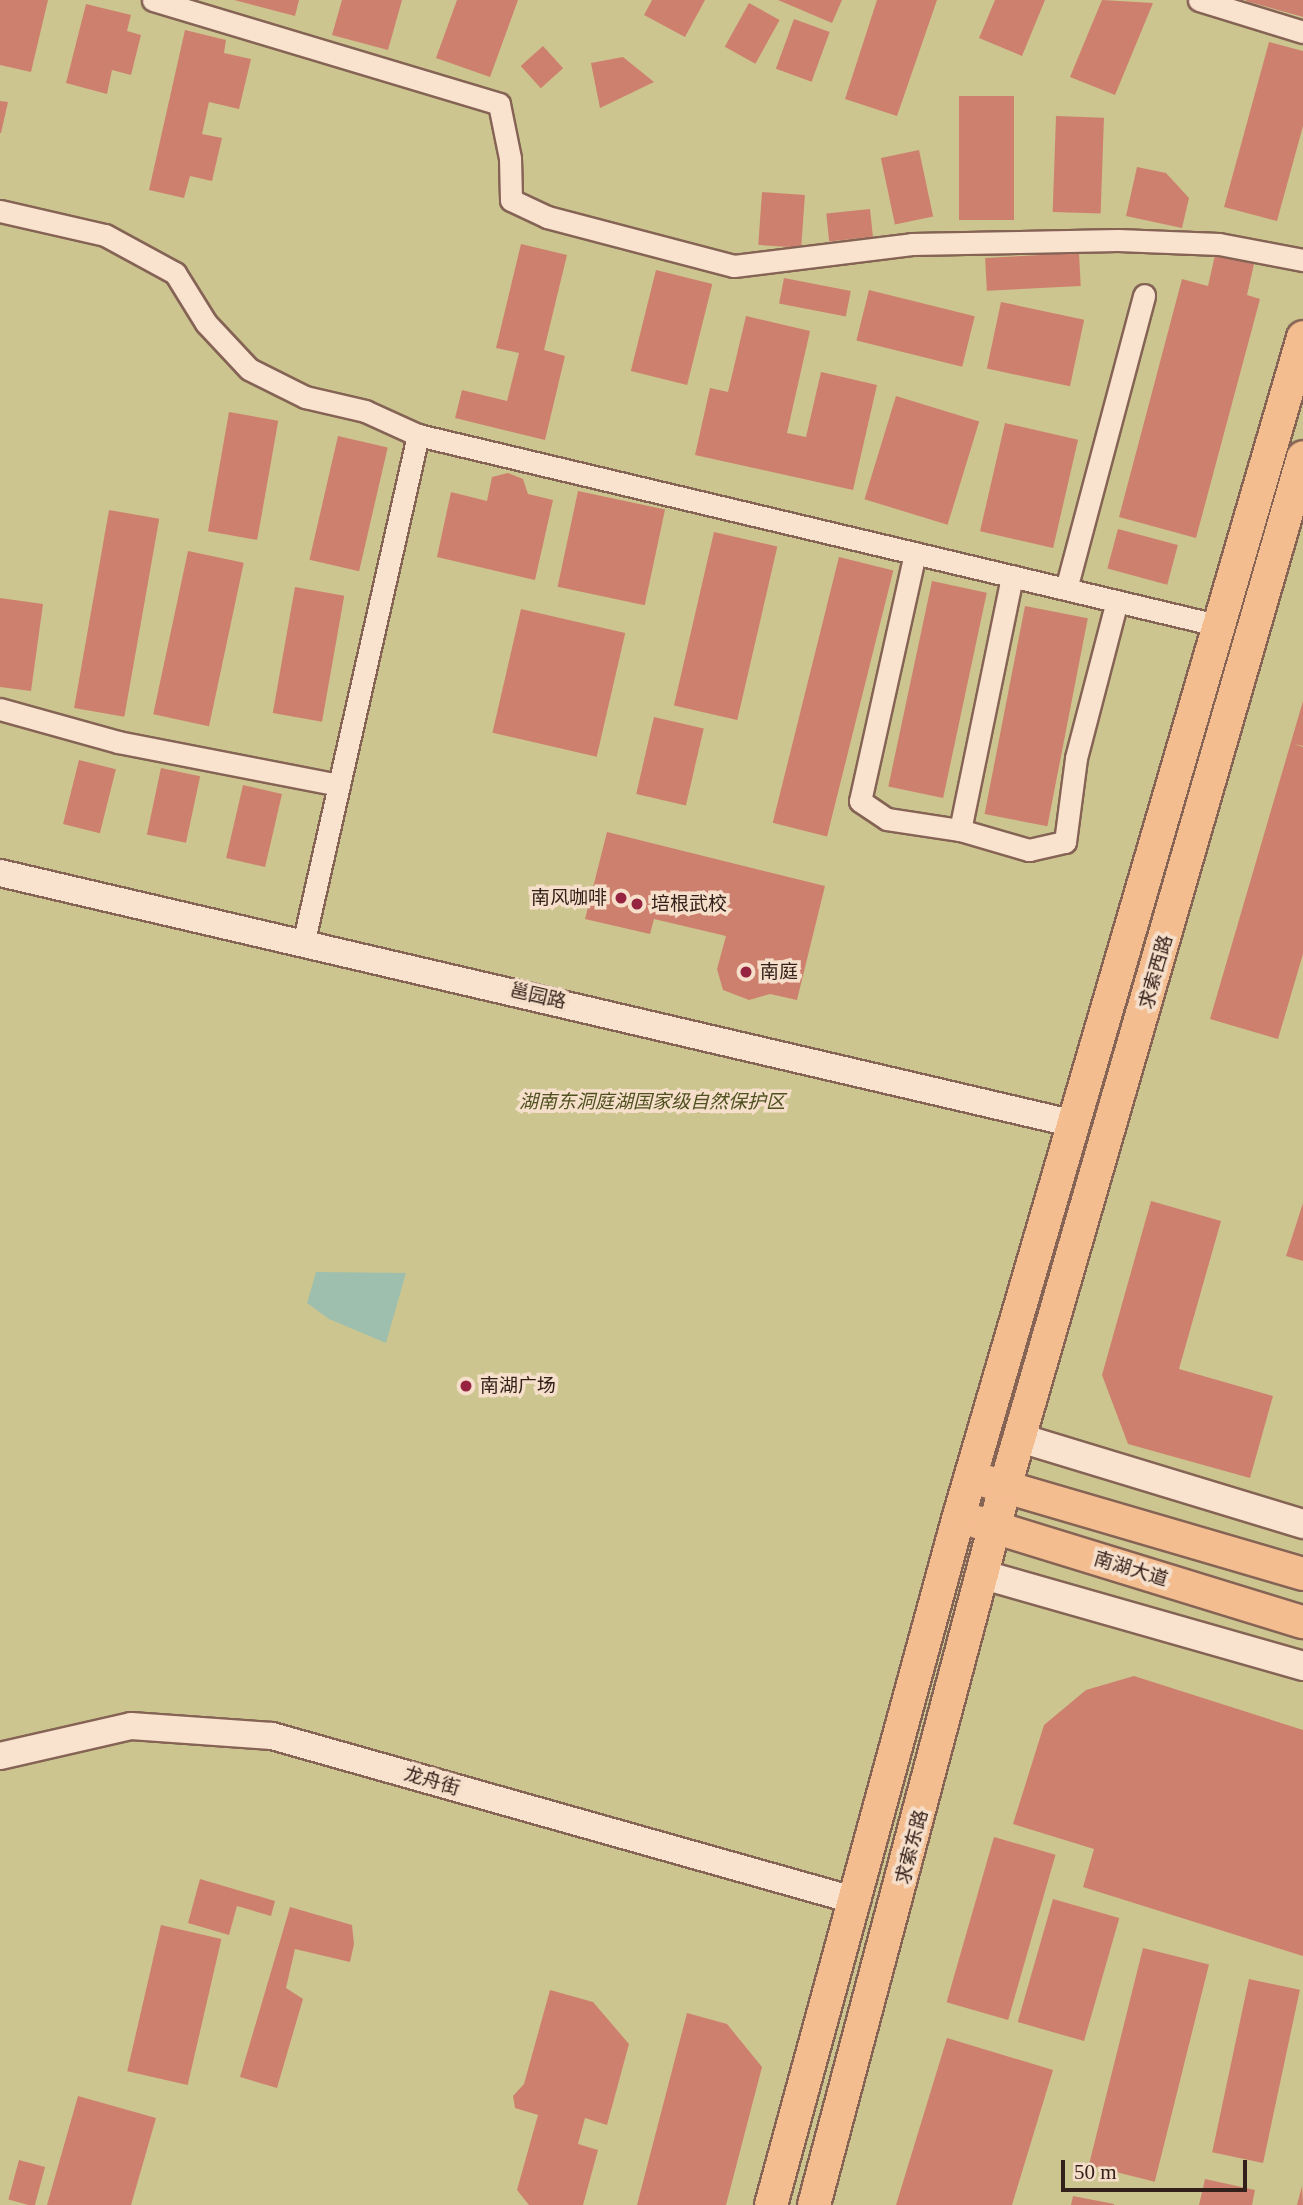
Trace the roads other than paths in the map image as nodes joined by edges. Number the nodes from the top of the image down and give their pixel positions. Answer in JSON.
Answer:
{"nodes":[{"id":1,"x":153,"y":0,"type":"edge"},
{"id":2,"x":1199,"y":0,"type":"edge"},
{"id":3,"x":1303,"y":32,"type":"edge"},
{"id":4,"x":0,"y":211,"type":"edge"},
{"id":5,"x":1303,"y":260,"type":"edge"},
{"id":6,"x":1144,"y":295,"type":"dead end"},
{"id":7,"x":1303,"y":337,"type":"edge"},
{"id":8,"x":418,"y":435,"type":"junction"},
{"id":9,"x":1303,"y":457,"type":"edge"},
{"id":10,"x":915,"y":553,"type":"junction"},
{"id":11,"x":1012,"y":576,"type":"junction"},
{"id":12,"x":1066,"y":589,"type":"junction"},
{"id":13,"x":1117,"y":601,"type":"junction"},
{"id":14,"x":1221,"y":626,"type":"junction"},
{"id":15,"x":0,"y":709,"type":"edge"},
{"id":16,"x":339,"y":785,"type":"junction"},
{"id":17,"x":960,"y":830,"type":"junction"},
{"id":18,"x":0,"y":873,"type":"edge"},
{"id":19,"x":304,"y":940,"type":"junction"},
{"id":20,"x":1075,"y":1124,"type":"junction"},
{"id":21,"x":1020,"y":1438,"type":"junction"},
{"id":22,"x":971,"y":1476,"type":"junction"},
{"id":23,"x":1005,"y":1486,"type":"junction"},
{"id":24,"x":959,"y":1516,"type":"junction"},
{"id":25,"x":1303,"y":1524,"type":"edge"},
{"id":26,"x":996,"y":1528,"type":"junction"},
{"id":27,"x":984,"y":1574,"type":"junction"},
{"id":28,"x":1303,"y":1574,"type":"edge"},
{"id":29,"x":1303,"y":1622,"type":"edge"},
{"id":30,"x":1303,"y":1667,"type":"edge"},
{"id":31,"x":0,"y":1756,"type":"edge"},
{"id":32,"x":857,"y":1901,"type":"junction"},
{"id":33,"x":771,"y":2205,"type":"edge"},
{"id":34,"x":814,"y":2205,"type":"edge"}],
"edges":[{"from":1,"to":5,"type":"street"},
{"from":2,"to":3,"type":"street"},
{"from":4,"to":8,"type":"street"},
{"from":6,"to":12,"type":"street"},
{"from":7,"to":14,"type":"main road","name":"求索西路"},
{"from":8,"to":10,"type":"street"},
{"from":8,"to":16,"type":"street"},
{"from":9,"to":21,"type":"main road","name":"求索西路"},
{"from":10,"to":11,"type":"street"},
{"from":10,"to":17,"type":"street"},
{"from":11,"to":12,"type":"street"},
{"from":11,"to":17,"type":"street"},
{"from":12,"to":13,"type":"street"},
{"from":13,"to":14,"type":"street"},
{"from":13,"to":17,"type":"street"},
{"from":14,"to":20,"type":"main road","name":"求索西路"},
{"from":15,"to":16,"type":"street"},
{"from":16,"to":19,"type":"street"},
{"from":18,"to":19,"type":"street","name":"邕园路"},
{"from":19,"to":20,"type":"street","name":"邕园路"},
{"from":20,"to":22,"type":"main road","name":"求索西路"},
{"from":21,"to":23,"type":"main road","name":"求索西路"},
{"from":21,"to":25,"type":"main road"},
{"from":22,"to":23,"type":"main road"},
{"from":22,"to":24,"type":"main road","name":"求索西路"},
{"from":23,"to":26,"type":"main road","name":"求索东路"},
{"from":23,"to":28,"type":"main road"},
{"from":24,"to":26,"type":"main road","name":"南湖大道"},
{"from":24,"to":32,"type":"main road","name":"求索西路"},
{"from":26,"to":27,"type":"main road","name":"求索东路"},
{"from":26,"to":29,"type":"main road","name":"南湖大道"},
{"from":27,"to":30,"type":"main road"},
{"from":27,"to":34,"type":"main road","name":"求索东路"},
{"from":31,"to":32,"type":"street","name":"龙舟街"},
{"from":32,"to":33,"type":"main road"}]}
